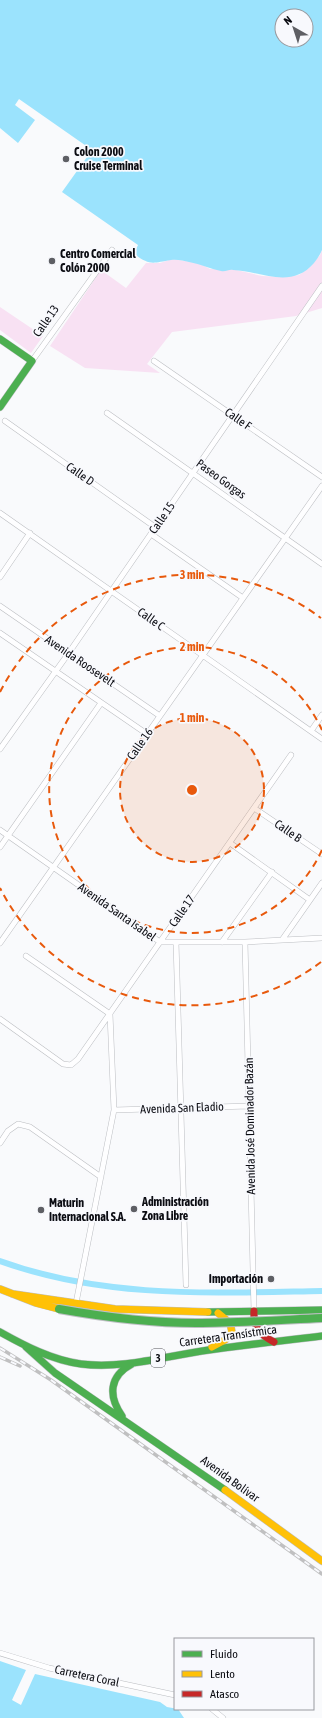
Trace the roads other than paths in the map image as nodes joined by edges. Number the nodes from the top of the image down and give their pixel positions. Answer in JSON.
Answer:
{"nodes":[{"id":1,"x":112,"y":250,"type":"dead end"},
{"id":2,"x":322,"y":286,"type":"edge"},
{"id":3,"x":0,"y":339,"type":"edge"},
{"id":4,"x":32,"y":361,"type":"junction"},
{"id":5,"x":154,"y":361,"type":"dead end"},
{"id":6,"x":0,"y":406,"type":"edge"},
{"id":7,"x":107,"y":413,"type":"dead end"},
{"id":8,"x":233,"y":415,"type":"junction"},
{"id":9,"x":2,"y":418,"type":"edge"},
{"id":10,"x":193,"y":473,"type":"junction"},
{"id":11,"x":322,"y":476,"type":"edge"},
{"id":12,"x":322,"y":486,"type":"edge"},
{"id":13,"x":0,"y":513,"type":"edge"},
{"id":14,"x":155,"y":527,"type":"junction"},
{"id":15,"x":30,"y":533,"type":"junction"},
{"id":16,"x":151,"y":534,"type":"junction"},
{"id":17,"x":285,"y":539,"type":"junction"},
{"id":18,"x":322,"y":564,"type":"edge"},
{"id":19,"x":0,"y":577,"type":"edge"},
{"id":20,"x":111,"y":591,"type":"junction"},
{"id":21,"x":243,"y":598,"type":"junction"},
{"id":22,"x":0,"y":606,"type":"edge"},
{"id":23,"x":0,"y":633,"type":"edge"},
{"id":24,"x":68,"y":654,"type":"junction"},
{"id":25,"x":203,"y":655,"type":"junction"},
{"id":26,"x":54,"y":671,"type":"junction"},
{"id":27,"x":101,"y":702,"type":"junction"},
{"id":28,"x":160,"y":716,"type":"junction"},
{"id":29,"x":322,"y":716,"type":"edge"},
{"id":30,"x":311,"y":732,"type":"junction"},
{"id":31,"x":147,"y":734,"type":"junction"},
{"id":32,"x":322,"y":739,"type":"edge"},
{"id":33,"x":0,"y":749,"type":"edge"},
{"id":34,"x":291,"y":755,"type":"dead end"},
{"id":35,"x":254,"y":808,"type":"junction"},
{"id":36,"x":0,"y":830,"type":"edge"},
{"id":37,"x":8,"y":836,"type":"junction"},
{"id":38,"x":230,"y":843,"type":"junction"},
{"id":39,"x":0,"y":847,"type":"edge"},
{"id":40,"x":322,"y":854,"type":"edge"},
{"id":41,"x":53,"y":867,"type":"junction"},
{"id":42,"x":272,"y":872,"type":"junction"},
{"id":43,"x":322,"y":883,"type":"edge"},
{"id":44,"x":310,"y":900,"type":"junction"},
{"id":45,"x":322,"y":938,"type":"edge"},
{"id":46,"x":282,"y":940,"type":"junction"},
{"id":47,"x":160,"y":942,"type":"junction"},
{"id":48,"x":176,"y":942,"type":"junction"},
{"id":49,"x":222,"y":942,"type":"junction"},
{"id":50,"x":245,"y":942,"type":"junction"},
{"id":51,"x":0,"y":943,"type":"edge"},
{"id":52,"x":26,"y":956,"type":"dead end"},
{"id":53,"x":110,"y":1014,"type":"junction"},
{"id":54,"x":0,"y":1019,"type":"edge"},
{"id":55,"x":249,"y":1106,"type":"junction"},
{"id":56,"x":181,"y":1108,"type":"junction"},
{"id":57,"x":114,"y":1110,"type":"junction"},
{"id":58,"x":0,"y":1142,"type":"edge"},
{"id":59,"x":101,"y":1177,"type":"junction"},
{"id":60,"x":186,"y":1285,"type":"dead end"},
{"id":61,"x":0,"y":1289,"type":"edge"},
{"id":62,"x":13,"y":1294,"type":"junction"},
{"id":63,"x":76,"y":1303,"type":"junction"},
{"id":64,"x":322,"y":1310,"type":"edge"},
{"id":65,"x":254,"y":1311,"type":"junction"},
{"id":66,"x":218,"y":1313,"type":"junction"},
{"id":67,"x":322,"y":1318,"type":"edge"},
{"id":68,"x":0,"y":1332,"type":"edge"},
{"id":69,"x":322,"y":1336,"type":"edge"},
{"id":70,"x":275,"y":1342,"type":"junction"},
{"id":71,"x":26,"y":1347,"type":"junction"},
{"id":72,"x":202,"y":1351,"type":"junction"},
{"id":73,"x":138,"y":1362,"type":"junction"},
{"id":74,"x":123,"y":1418,"type":"junction"},
{"id":75,"x":322,"y":1561,"type":"edge"},
{"id":76,"x":0,"y":1653,"type":"edge"},
{"id":77,"x":174,"y":1695,"type":"edge"},
{"id":78,"x":213,"y":1710,"type":"edge"},
{"id":79,"x":223,"y":1718,"type":"edge"}],
"edges":[{"from":1,"to":4,"type":"street","name":"Calle 13"},
{"from":2,"to":8,"type":"street","name":"Calle 15"},
{"from":3,"to":4,"type":"main road"},
{"from":4,"to":6,"type":"main road","name":"Calle 13"},
{"from":5,"to":8,"type":"street","name":"Calle F"},
{"from":7,"to":10,"type":"street","name":"Paseo Gorgas"},
{"from":8,"to":10,"type":"street","name":"Calle 15"},
{"from":8,"to":11,"type":"street","name":"Calle F"},
{"from":9,"to":14,"type":"street","name":"Calle D"},
{"from":10,"to":14,"type":"street","name":"Calle 15"},
{"from":10,"to":17,"type":"street","name":"Paseo Gorgas"},
{"from":12,"to":17,"type":"street","name":"Calle 16"},
{"from":13,"to":15,"type":"street","name":"Calle C"},
{"from":14,"to":16,"type":"street","name":"Calle 15"},
{"from":15,"to":19,"type":"street"},
{"from":15,"to":20,"type":"street","name":"Calle C"},
{"from":16,"to":20,"type":"street","name":"Calle 15"},
{"from":16,"to":21,"type":"street"},
{"from":17,"to":18,"type":"street","name":"Paseo Gorgas"},
{"from":17,"to":21,"type":"street","name":"Calle 16"},
{"from":20,"to":24,"type":"street","name":"Calle 15"},
{"from":20,"to":25,"type":"street","name":"Calle C"},
{"from":21,"to":25,"type":"street","name":"Calle 16"},
{"from":22,"to":24,"type":"street","name":"Avenida Roosevelt"},
{"from":23,"to":26,"type":"street","name":"Avenida Roosevelt"},
{"from":24,"to":26,"type":"street","name":"Calle 15"},
{"from":24,"to":28,"type":"street","name":"Avenida Roosevelt"},
{"from":25,"to":28,"type":"street","name":"Calle 16"},
{"from":25,"to":30,"type":"street","name":"Calle C"},
{"from":26,"to":27,"type":"street","name":"Avenida Roosevelt"},
{"from":26,"to":33,"type":"street","name":"Calle 15"},
{"from":27,"to":31,"type":"street","name":"Avenida Roosevelt"},
{"from":27,"to":37,"type":"street"},
{"from":28,"to":31,"type":"street","name":"Calle 16"},
{"from":29,"to":30,"type":"street"},
{"from":30,"to":32,"type":"street","name":"Calle C"},
{"from":31,"to":41,"type":"street","name":"Calle 16"},
{"from":34,"to":35,"type":"street","name":"Calle 17"},
{"from":35,"to":38,"type":"street","name":"Calle 17"},
{"from":35,"to":40,"type":"street","name":"Calle B"},
{"from":36,"to":37,"type":"street","name":"Avenida Santa Isabel"},
{"from":37,"to":39,"type":"street"},
{"from":37,"to":41,"type":"street","name":"Avenida Santa Isabel"},
{"from":38,"to":42,"type":"street"},
{"from":38,"to":47,"type":"street","name":"Calle 17"},
{"from":41,"to":47,"type":"street","name":"Avenida Santa Isabel"},
{"from":41,"to":51,"type":"street","name":"Calle 16"},
{"from":42,"to":44,"type":"street"},
{"from":42,"to":49,"type":"street"},
{"from":43,"to":44,"type":"street"},
{"from":44,"to":46,"type":"street"},
{"from":45,"to":46,"type":"street","name":"Avenida Santa Isabel"},
{"from":46,"to":50,"type":"street","name":"Avenida Santa Isabel"},
{"from":47,"to":48,"type":"street","name":"Avenida Santa Isabel"},
{"from":47,"to":53,"type":"street","name":"Calle 17"},
{"from":48,"to":49,"type":"street","name":"Avenida Santa Isabel"},
{"from":48,"to":56,"type":"street"},
{"from":49,"to":50,"type":"street","name":"Avenida Santa Isabel"},
{"from":50,"to":55,"type":"street","name":"Avenida José Dominador Bazán"},
{"from":52,"to":53,"type":"street"},
{"from":53,"to":54,"type":"street","name":"Calle 17"},
{"from":53,"to":57,"type":"street"},
{"from":55,"to":56,"type":"street","name":"Avenida San Eladio"},
{"from":55,"to":65,"type":"street","name":"Avenida José Dominador Bazán"},
{"from":56,"to":57,"type":"street","name":"Avenida San Eladio"},
{"from":56,"to":60,"type":"street"},
{"from":57,"to":59,"type":"street"},
{"from":58,"to":59,"type":"street"},
{"from":59,"to":63,"type":"street"},
{"from":61,"to":62,"type":"main road","name":"Carretera Transístmica"},
{"from":62,"to":63,"type":"main road"},
{"from":62,"to":67,"type":"main road","name":"Carretera Transístmica","bridge":true},
{"from":63,"to":66,"type":"main road"},
{"from":64,"to":65,"type":"main road"},
{"from":65,"to":66,"type":"main road"},
{"from":65,"to":70,"type":"main road"},
{"from":66,"to":72,"type":"main road"},
{"from":68,"to":71,"type":"main road","name":"Carretera Transístmica","number":"3"},
{"from":69,"to":70,"type":"main road","name":"Carretera Transístmica","number":"3"},
{"from":70,"to":72,"type":"main road","name":"Carretera Transístmica","number":"3"},
{"from":71,"to":73,"type":"main road","name":"Carretera Transístmica","number":"3"},
{"from":71,"to":74,"type":"main road","name":"Avenida Bolívar"},
{"from":72,"to":73,"type":"main road","name":"Carretera Transístmica","number":"3"},
{"from":73,"to":74,"type":"main road","name":"Avenida Bolívar"},
{"from":74,"to":75,"type":"main road","name":"Avenida Bolívar"},
{"from":76,"to":77,"type":"street","name":"Carretera Coral"},
{"from":78,"to":79,"type":"street"}]}
